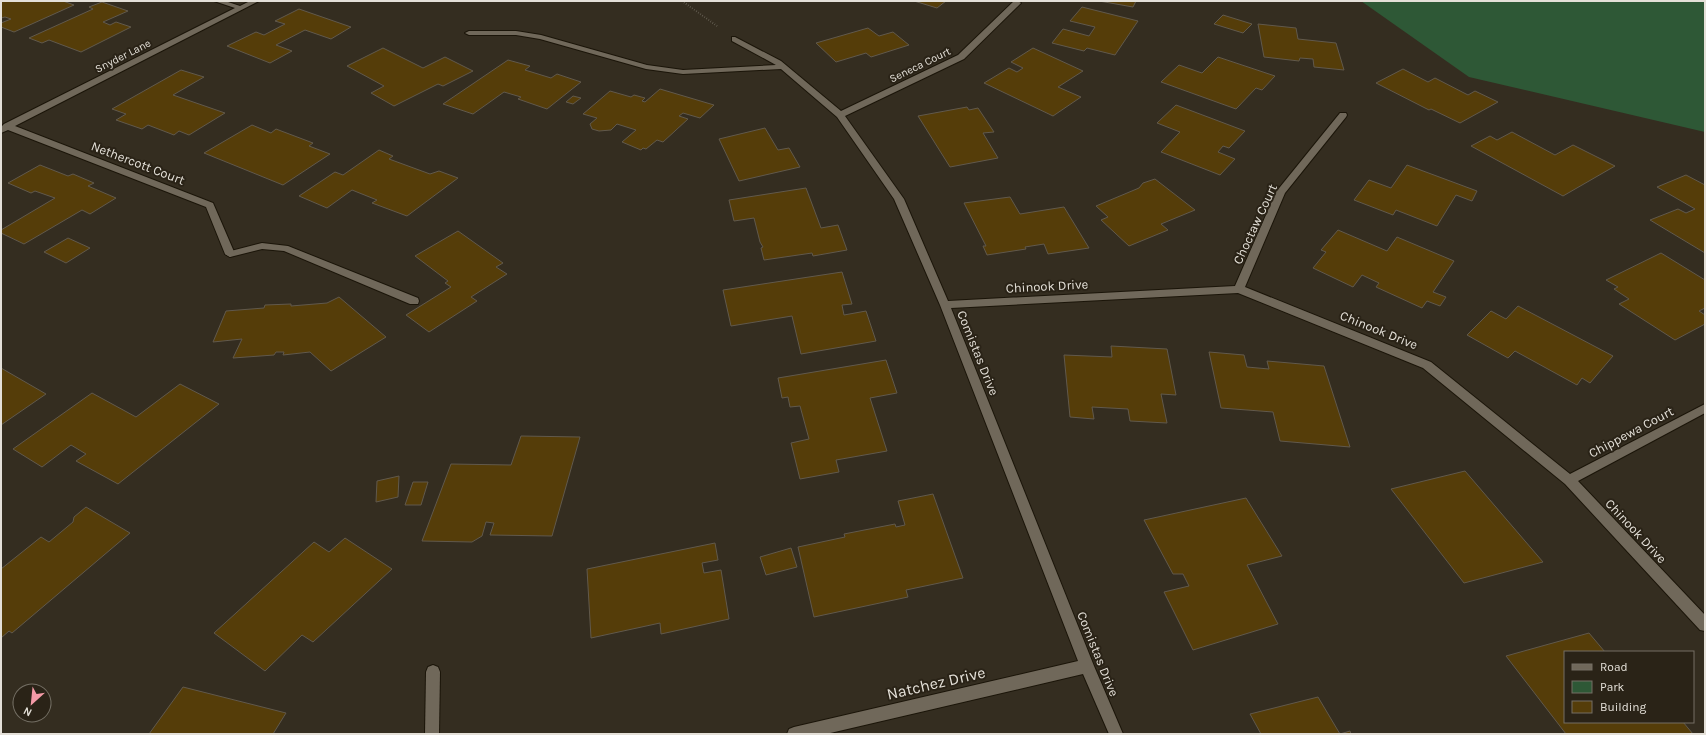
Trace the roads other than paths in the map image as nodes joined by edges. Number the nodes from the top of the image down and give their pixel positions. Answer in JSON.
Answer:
{"nodes":[{"id":1,"x":218,"y":1,"type":"edge"},
{"id":2,"x":255,"y":1,"type":"edge"},
{"id":3,"x":1017,"y":3,"type":"dead end"},
{"id":4,"x":241,"y":8,"type":"junction"},
{"id":5,"x":469,"y":33,"type":"dead end"},
{"id":6,"x":735,"y":39,"type":"road end"},
{"id":7,"x":783,"y":67,"type":"junction"},
{"id":8,"x":840,"y":115,"type":"junction"},
{"id":9,"x":1343,"y":115,"type":"dead end"},
{"id":10,"x":4,"y":128,"type":"edge"},
{"id":11,"x":1239,"y":289,"type":"junction"},
{"id":12,"x":414,"y":301,"type":"dead end"},
{"id":13,"x":945,"y":306,"type":"junction"},
{"id":14,"x":1705,"y":408,"type":"edge"},
{"id":15,"x":1569,"y":480,"type":"junction"},
{"id":16,"x":1705,"y":625,"type":"edge"},
{"id":17,"x":1087,"y":666,"type":"junction"},
{"id":18,"x":433,"y":672,"type":"dead end"},
{"id":19,"x":432,"y":734,"type":"edge"},
{"id":20,"x":794,"y":734,"type":"edge"},
{"id":21,"x":1116,"y":734,"type":"edge"}],
"edges":[{"from":1,"to":4,"type":"street"},
{"from":2,"to":4,"type":"street","name":"Snyder Lane"},
{"from":3,"to":8,"type":"street","name":"Seneca Court"},
{"from":4,"to":10,"type":"street","name":"Snyder Lane"},
{"from":5,"to":7,"type":"street"},
{"from":6,"to":7,"type":"street","name":"Comistas Drive"},
{"from":7,"to":8,"type":"street","name":"Comistas Drive"},
{"from":8,"to":13,"type":"street","name":"Comistas Drive"},
{"from":9,"to":11,"type":"street","name":"Choctaw Court"},
{"from":10,"to":12,"type":"street","name":"Nethercott Court"},
{"from":11,"to":13,"type":"street","name":"Chinook Drive"},
{"from":11,"to":15,"type":"street","name":"Chinook Drive"},
{"from":13,"to":17,"type":"street","name":"Comistas Drive"},
{"from":14,"to":15,"type":"street","name":"Chippewa Court"},
{"from":15,"to":16,"type":"street","name":"Chinook Drive"},
{"from":17,"to":20,"type":"street","name":"Natchez Drive"},
{"from":17,"to":21,"type":"street","name":"Comistas Drive"},
{"from":18,"to":19,"type":"street"}]}
